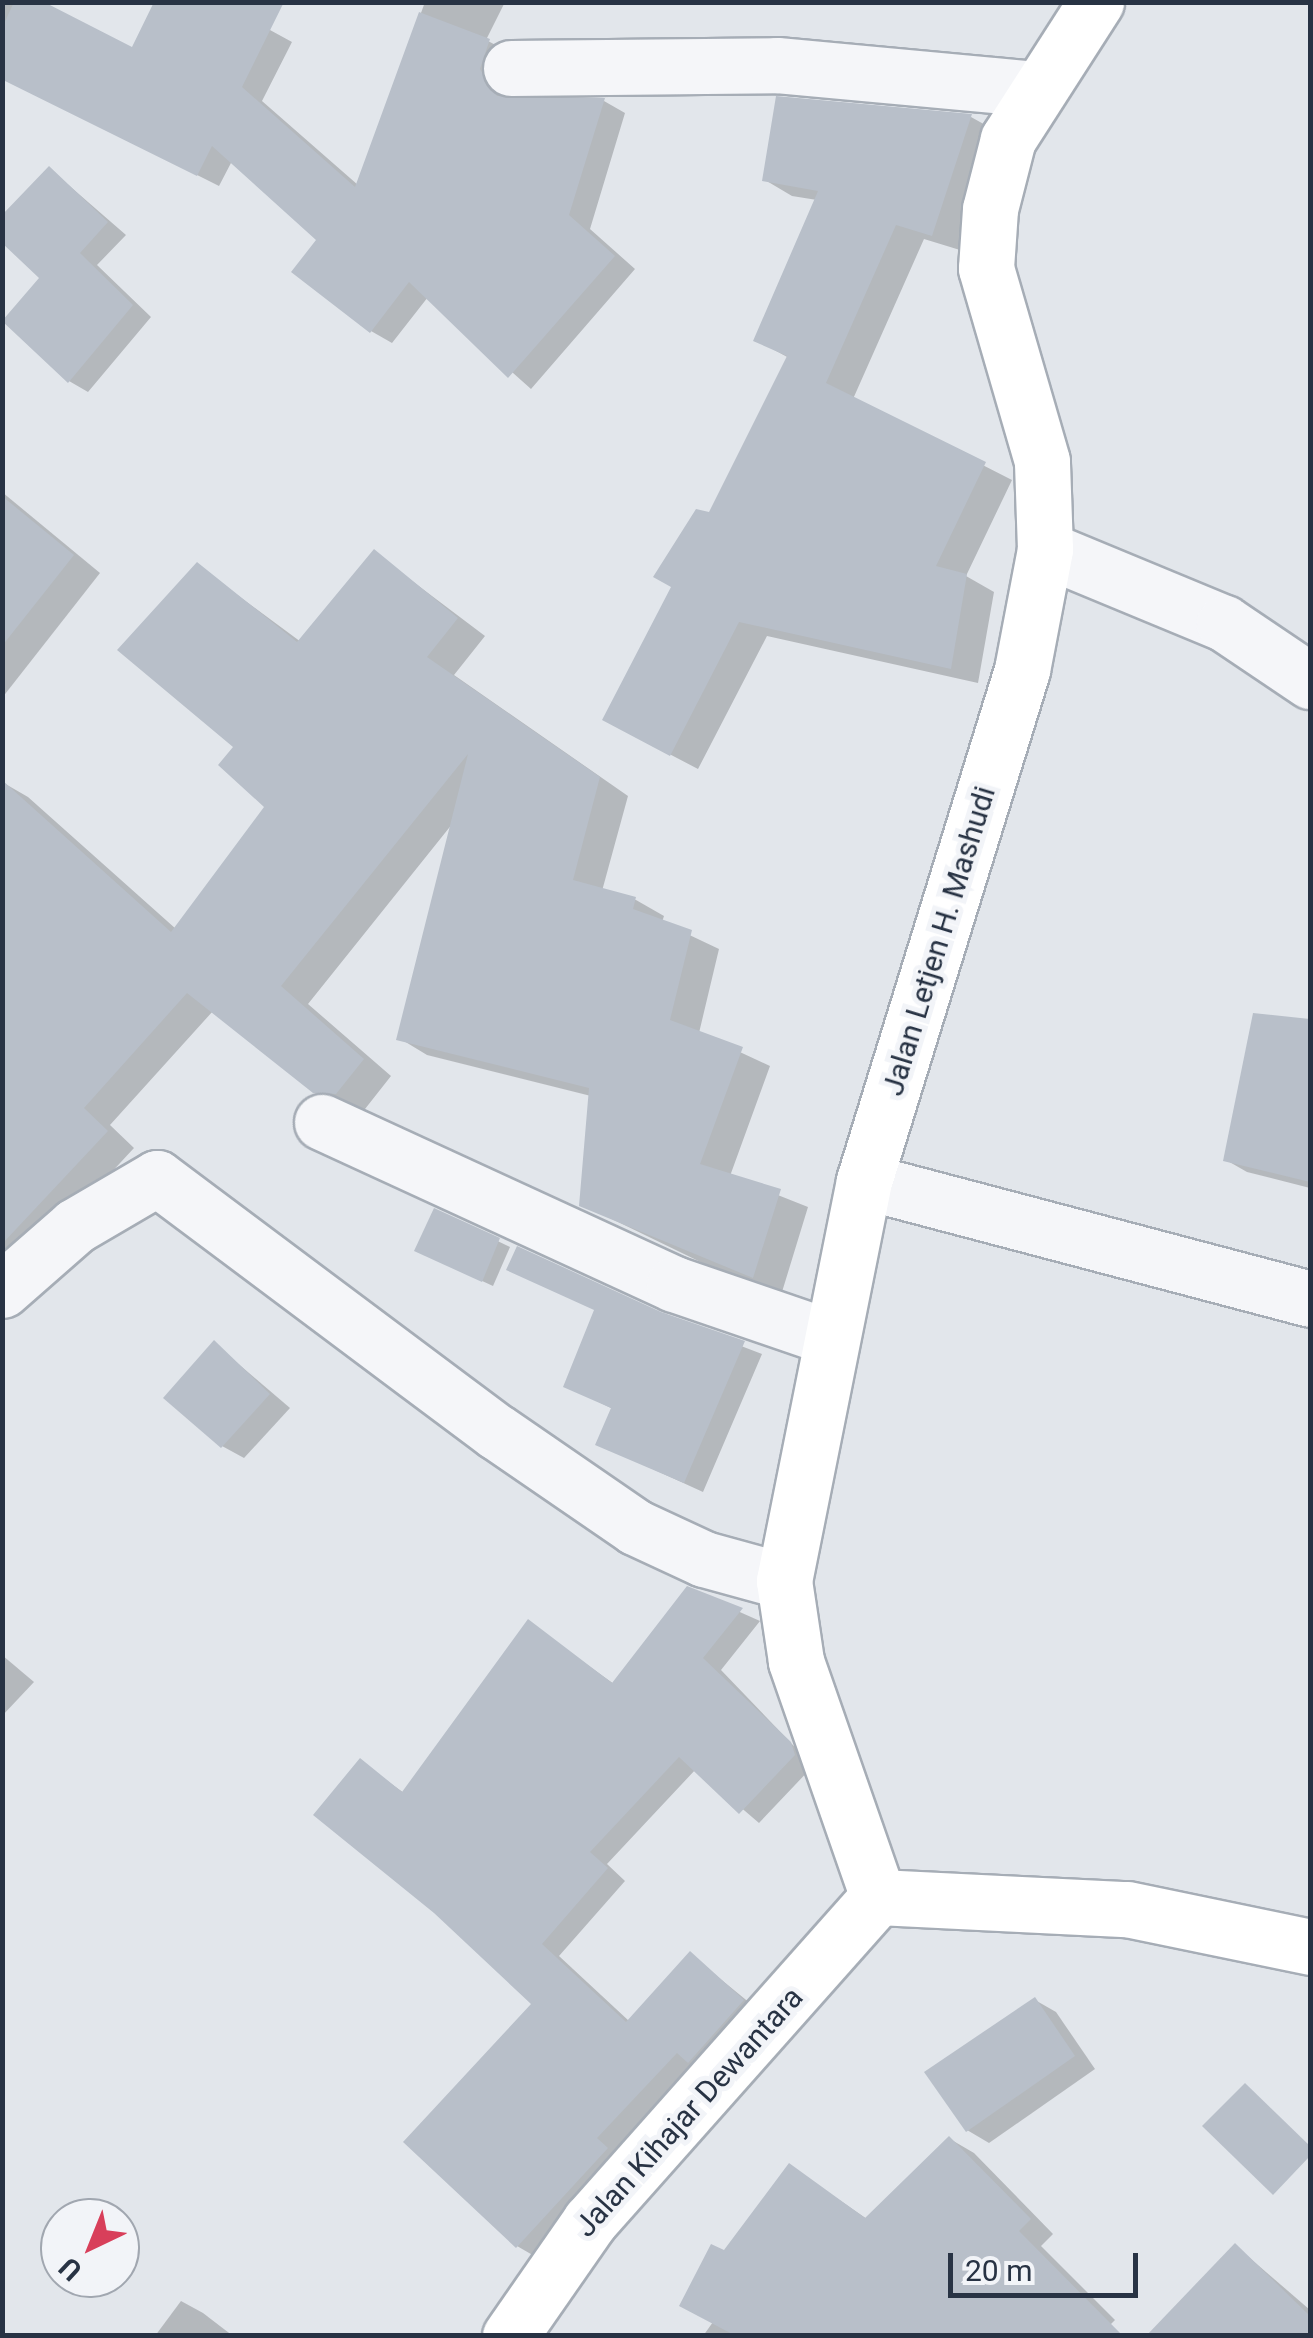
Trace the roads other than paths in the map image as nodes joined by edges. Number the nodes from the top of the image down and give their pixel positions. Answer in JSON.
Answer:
{"nodes":[{"id":1,"x":1096,"y":2,"type":"edge"},
{"id":2,"x":511,"y":68,"type":"dead end"},
{"id":3,"x":1037,"y":89,"type":"junction"},
{"id":4,"x":1045,"y":549,"type":"junction"},
{"id":5,"x":1310,"y":681,"type":"edge"},
{"id":6,"x":322,"y":1122,"type":"dead end"},
{"id":7,"x":864,"y":1181,"type":"junction"},
{"id":8,"x":2,"y":1290,"type":"edge"},
{"id":9,"x":1310,"y":1298,"type":"edge"},
{"id":10,"x":829,"y":1337,"type":"junction"},
{"id":11,"x":784,"y":1581,"type":"junction"},
{"id":12,"x":878,"y":1897,"type":"junction"},
{"id":13,"x":1310,"y":1947,"type":"edge"},
{"id":14,"x":510,"y":2336,"type":"edge"}],
"edges":[{"from":1,"to":3,"type":"main road","name":"Jalan Letjen H. Mashudi"},
{"from":2,"to":3,"type":"street"},
{"from":3,"to":4,"type":"main road","name":"Jalan Letjen H. Mashudi"},
{"from":4,"to":5,"type":"street"},
{"from":4,"to":7,"type":"main road","name":"Jalan Letjen H. Mashudi"},
{"from":6,"to":10,"type":"street"},
{"from":7,"to":9,"type":"street"},
{"from":7,"to":10,"type":"main road","name":"Jalan Letjen H. Mashudi"},
{"from":8,"to":11,"type":"street"},
{"from":10,"to":11,"type":"main road","name":"Jalan Letjen H. Mashudi"},
{"from":11,"to":12,"type":"main road","name":"Jalan Letjen H. Mashudi"},
{"from":12,"to":13,"type":"main road"},
{"from":12,"to":14,"type":"main road","name":"Jalan Kihajar Dewantara"}]}
